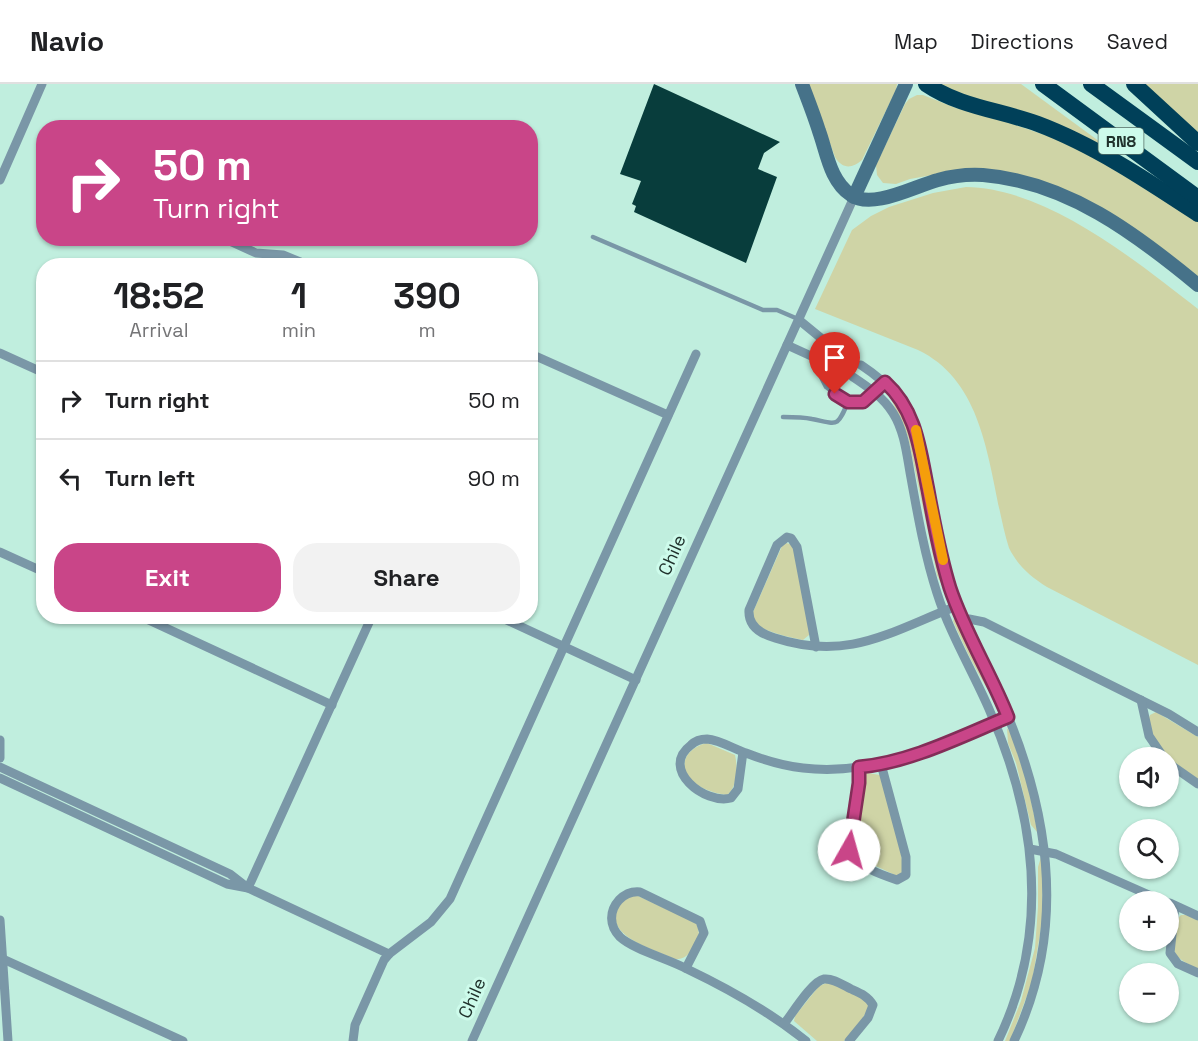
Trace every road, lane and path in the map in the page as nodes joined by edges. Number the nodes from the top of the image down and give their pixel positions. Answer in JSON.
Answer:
{"nodes":[{"id":1,"x":42,"y":84,"type":"edge"},
{"id":2,"x":802,"y":84,"type":"edge"},
{"id":3,"x":906,"y":84,"type":"edge"},
{"id":4,"x":926,"y":84,"type":"edge"},
{"id":5,"x":1043,"y":84,"type":"edge"},
{"id":6,"x":1091,"y":84,"type":"edge"},
{"id":7,"x":1134,"y":84,"type":"edge"},
{"id":8,"x":1198,"y":143,"type":"edge"},
{"id":9,"x":1198,"y":162,"type":"edge"},
{"id":10,"x":0,"y":180,"type":"edge"},
{"id":11,"x":854,"y":197,"type":"junction"},
{"id":12,"x":1198,"y":198,"type":"edge"},
{"id":13,"x":1198,"y":214,"type":"edge"},
{"id":14,"x":593,"y":237,"type":"dead end"},
{"id":15,"x":241,"y":246,"type":"edge"},
{"id":16,"x":290,"y":258,"type":"edge"},
{"id":17,"x":1198,"y":285,"type":"edge"},
{"id":18,"x":799,"y":320,"type":"junction"},
{"id":19,"x":787,"y":345,"type":"junction"},
{"id":20,"x":0,"y":353,"type":"edge"},
{"id":21,"x":696,"y":354,"type":"dead end"},
{"id":22,"x":538,"y":357,"type":"edge"},
{"id":23,"x":816,"y":358,"type":"junction"},
{"id":24,"x":861,"y":365,"type":"dead end"},
{"id":25,"x":36,"y":369,"type":"edge"},
{"id":26,"x":853,"y":377,"type":"dead end"},
{"id":27,"x":891,"y":386,"type":"junction"},
{"id":28,"x":874,"y":392,"type":"junction"},
{"id":29,"x":848,"y":402,"type":"junction"},
{"id":30,"x":668,"y":415,"type":"junction"},
{"id":31,"x":783,"y":417,"type":"dead end"},
{"id":32,"x":0,"y":552,"type":"edge"},
{"id":33,"x":36,"y":568,"type":"edge"},
{"id":34,"x":957,"y":606,"type":"junction"},
{"id":35,"x":944,"y":611,"type":"junction"},
{"id":36,"x":963,"y":622,"type":"junction"},
{"id":37,"x":157,"y":624,"type":"edge"},
{"id":38,"x":368,"y":624,"type":"edge"},
{"id":39,"x":515,"y":624,"type":"edge"},
{"id":40,"x":564,"y":647,"type":"junction"},
{"id":41,"x":816,"y":647,"type":"junction"},
{"id":42,"x":636,"y":680,"type":"junction"},
{"id":43,"x":1141,"y":700,"type":"junction"},
{"id":44,"x":332,"y":705,"type":"junction"},
{"id":45,"x":1008,"y":717,"type":"junction"},
{"id":46,"x":995,"y":722,"type":"junction"},
{"id":47,"x":1198,"y":732,"type":"edge"},
{"id":48,"x":0,"y":740,"type":"edge"},
{"id":49,"x":1156,"y":747,"type":"edge"},
{"id":50,"x":743,"y":752,"type":"junction"},
{"id":51,"x":0,"y":758,"type":"edge"},
{"id":52,"x":881,"y":764,"type":"junction"},
{"id":53,"x":859,"y":767,"type":"junction"},
{"id":54,"x":0,"y":768,"type":"edge"},
{"id":55,"x":1179,"y":771,"type":"edge"},
{"id":56,"x":0,"y":778,"type":"edge"},
{"id":57,"x":1198,"y":784,"type":"edge"},
{"id":58,"x":1030,"y":849,"type":"junction"},
{"id":59,"x":1045,"y":850,"type":"junction"},
{"id":60,"x":248,"y":888,"type":"junction"},
{"id":61,"x":1143,"y":891,"type":"edge"},
{"id":62,"x":1179,"y":907,"type":"edge"},
{"id":63,"x":1198,"y":916,"type":"edge"},
{"id":64,"x":0,"y":920,"type":"edge"},
{"id":65,"x":1170,"y":951,"type":"edge"},
{"id":66,"x":389,"y":954,"type":"junction"},
{"id":67,"x":3,"y":959,"type":"junction"},
{"id":68,"x":686,"y":968,"type":"junction"},
{"id":69,"x":1198,"y":973,"type":"edge"},
{"id":70,"x":784,"y":1024,"type":"junction"},
{"id":71,"x":8,"y":1041,"type":"edge"},
{"id":72,"x":183,"y":1041,"type":"edge"},
{"id":73,"x":353,"y":1041,"type":"edge"},
{"id":74,"x":472,"y":1041,"type":"edge"},
{"id":75,"x":806,"y":1041,"type":"edge"},
{"id":76,"x":849,"y":1041,"type":"edge"},
{"id":77,"x":998,"y":1041,"type":"edge"},
{"id":78,"x":1014,"y":1041,"type":"edge"}],
"edges":[{"from":1,"to":10,"type":"street"},
{"from":2,"to":11,"type":"street"},
{"from":3,"to":11,"type":"street","name":"Chile"},
{"from":4,"to":13,"type":"highway"},
{"from":5,"to":12,"type":"highway","number":"RN8"},
{"from":6,"to":9,"type":"highway","number":"RN8"},
{"from":7,"to":8,"type":"highway"},
{"from":11,"to":17,"type":"street"},
{"from":11,"to":18,"type":"street","name":"Chile"},
{"from":14,"to":18,"type":"lane"},
{"from":15,"to":16,"type":"street"},
{"from":18,"to":19,"type":"street","name":"Chile"},
{"from":18,"to":23,"type":"street"},
{"from":19,"to":23,"type":"street"},
{"from":19,"to":42,"type":"street","name":"Chile"},
{"from":20,"to":25,"type":"street"},
{"from":21,"to":30,"type":"street"},
{"from":22,"to":30,"type":"street"},
{"from":23,"to":29,"type":"lane"},
{"from":24,"to":27,"type":"street"},
{"from":26,"to":28,"type":"street"},
{"from":27,"to":28,"type":"street"},
{"from":27,"to":34,"type":"street"},
{"from":28,"to":29,"type":"lane"},
{"from":28,"to":35,"type":"street"},
{"from":29,"to":31,"type":"lane"},
{"from":30,"to":40,"type":"street"},
{"from":32,"to":33,"type":"street"},
{"from":34,"to":35,"type":"street"},
{"from":34,"to":36,"type":"street"},
{"from":35,"to":41,"type":"street"},
{"from":35,"to":46,"type":"street"},
{"from":36,"to":43,"type":"street"},
{"from":36,"to":45,"type":"street"},
{"from":37,"to":44,"type":"street"},
{"from":38,"to":44,"type":"street"},
{"from":39,"to":40,"type":"street"},
{"from":40,"to":42,"type":"street"},
{"from":40,"to":66,"type":"street"},
{"from":41,"to":41,"type":"street"},
{"from":42,"to":74,"type":"street","name":"Chile"},
{"from":43,"to":47,"type":"street"},
{"from":43,"to":49,"type":"street"},
{"from":44,"to":60,"type":"street"},
{"from":45,"to":46,"type":"street"},
{"from":45,"to":59,"type":"street"},
{"from":46,"to":52,"type":"street"},
{"from":46,"to":58,"type":"street"},
{"from":48,"to":51,"type":"street"},
{"from":50,"to":50,"type":"street"},
{"from":50,"to":53,"type":"street"},
{"from":52,"to":53,"type":"street"},
{"from":52,"to":53,"type":"street"},
{"from":54,"to":60,"type":"street"},
{"from":55,"to":57,"type":"street"},
{"from":56,"to":60,"type":"street"},
{"from":58,"to":59,"type":"street"},
{"from":58,"to":77,"type":"street"},
{"from":59,"to":61,"type":"street"},
{"from":59,"to":78,"type":"street"},
{"from":60,"to":66,"type":"street"},
{"from":62,"to":63,"type":"street"},
{"from":64,"to":67,"type":"street"},
{"from":65,"to":69,"type":"street"},
{"from":66,"to":73,"type":"street"},
{"from":67,"to":71,"type":"street"},
{"from":67,"to":72,"type":"street"},
{"from":68,"to":68,"type":"street"},
{"from":68,"to":70,"type":"street"},
{"from":70,"to":75,"type":"street"},
{"from":70,"to":76,"type":"street"}]}
